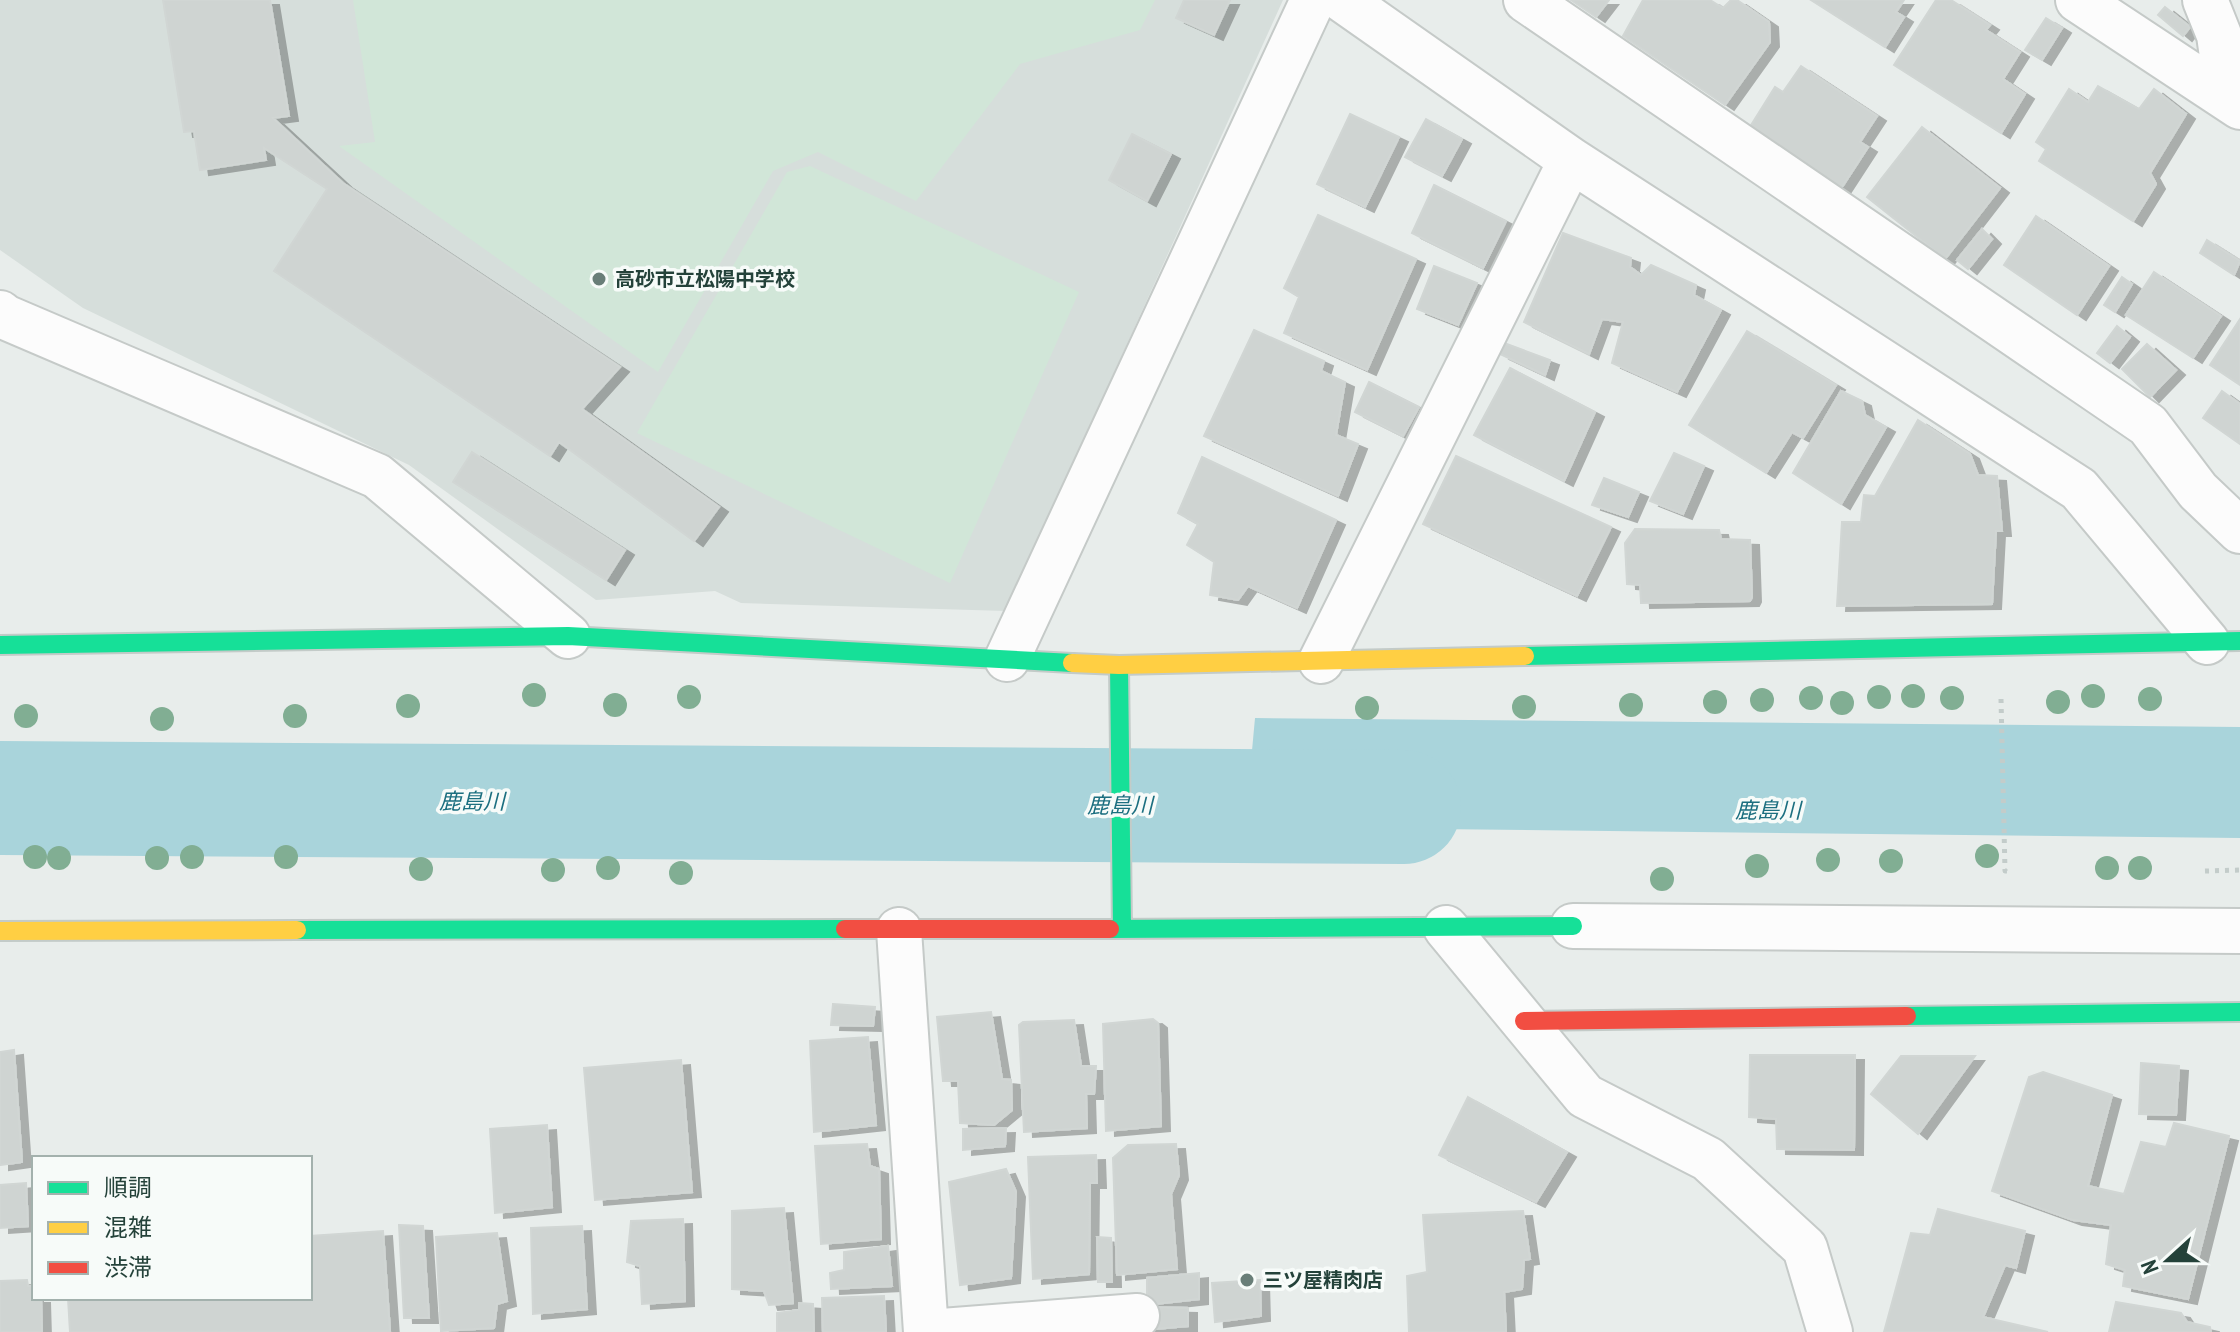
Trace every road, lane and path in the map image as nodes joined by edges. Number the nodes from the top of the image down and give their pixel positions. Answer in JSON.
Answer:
{"nodes":[{"id":1,"x":1313,"y":0,"type":"edge"},
{"id":2,"x":1343,"y":0,"type":"edge"},
{"id":3,"x":1526,"y":0,"type":"edge"},
{"id":4,"x":2078,"y":0,"type":"edge"},
{"id":5,"x":2205,"y":0,"type":"edge"},
{"id":6,"x":2234,"y":103,"type":"edge"},
{"id":7,"x":1571,"y":160,"type":"junction"},
{"id":8,"x":0,"y":313,"type":"edge"},
{"id":9,"x":2240,"y":531,"type":"edge"},
{"id":10,"x":568,"y":636,"type":"junction"},
{"id":11,"x":2224,"y":642,"type":"edge"},
{"id":12,"x":0,"y":645,"type":"edge"},
{"id":13,"x":2000,"y":647,"type":"junction"},
{"id":14,"x":1007,"y":659,"type":"junction"},
{"id":15,"x":1321,"y":661,"type":"junction"},
{"id":16,"x":1119,"y":665,"type":"junction"},
{"id":17,"x":2005,"y":871,"type":"dead end"},
{"id":18,"x":1573,"y":926,"type":"joint"},
{"id":19,"x":1446,"y":928,"type":"junction"},
{"id":20,"x":1122,"y":929,"type":"junction"},
{"id":21,"x":899,"y":930,"type":"junction"},
{"id":22,"x":0,"y":931,"type":"edge"},
{"id":23,"x":2240,"y":931,"type":"edge"},
{"id":24,"x":2240,"y":1012,"type":"edge"},
{"id":25,"x":1524,"y":1021,"type":"junction"},
{"id":26,"x":1137,"y":1316,"type":"dead end"},
{"id":27,"x":928,"y":1332,"type":"edge"},
{"id":28,"x":1830,"y":1332,"type":"edge"}],
"edges":[{"from":1,"to":14,"type":"street"},
{"from":2,"to":7,"type":"street"},
{"from":3,"to":9,"type":"street"},
{"from":4,"to":6,"type":"street"},
{"from":5,"to":6,"type":"street"},
{"from":7,"to":11,"type":"street"},
{"from":7,"to":15,"type":"street"},
{"from":8,"to":10,"type":"street"},
{"from":10,"to":12,"type":"street"},
{"from":10,"to":14,"type":"street"},
{"from":11,"to":13,"type":"street"},
{"from":13,"to":15,"type":"street"},
{"from":13,"to":17,"type":"path"},
{"from":14,"to":16,"type":"street"},
{"from":15,"to":16,"type":"street"},
{"from":16,"to":20,"type":"street"},
{"from":18,"to":19,"type":"street"},
{"from":18,"to":23,"type":"street"},
{"from":19,"to":20,"type":"street"},
{"from":19,"to":25,"type":"street"},
{"from":20,"to":21,"type":"street"},
{"from":21,"to":22,"type":"street"},
{"from":21,"to":27,"type":"street"},
{"from":24,"to":25,"type":"street"},
{"from":25,"to":28,"type":"street"},
{"from":26,"to":27,"type":"street"}]}
